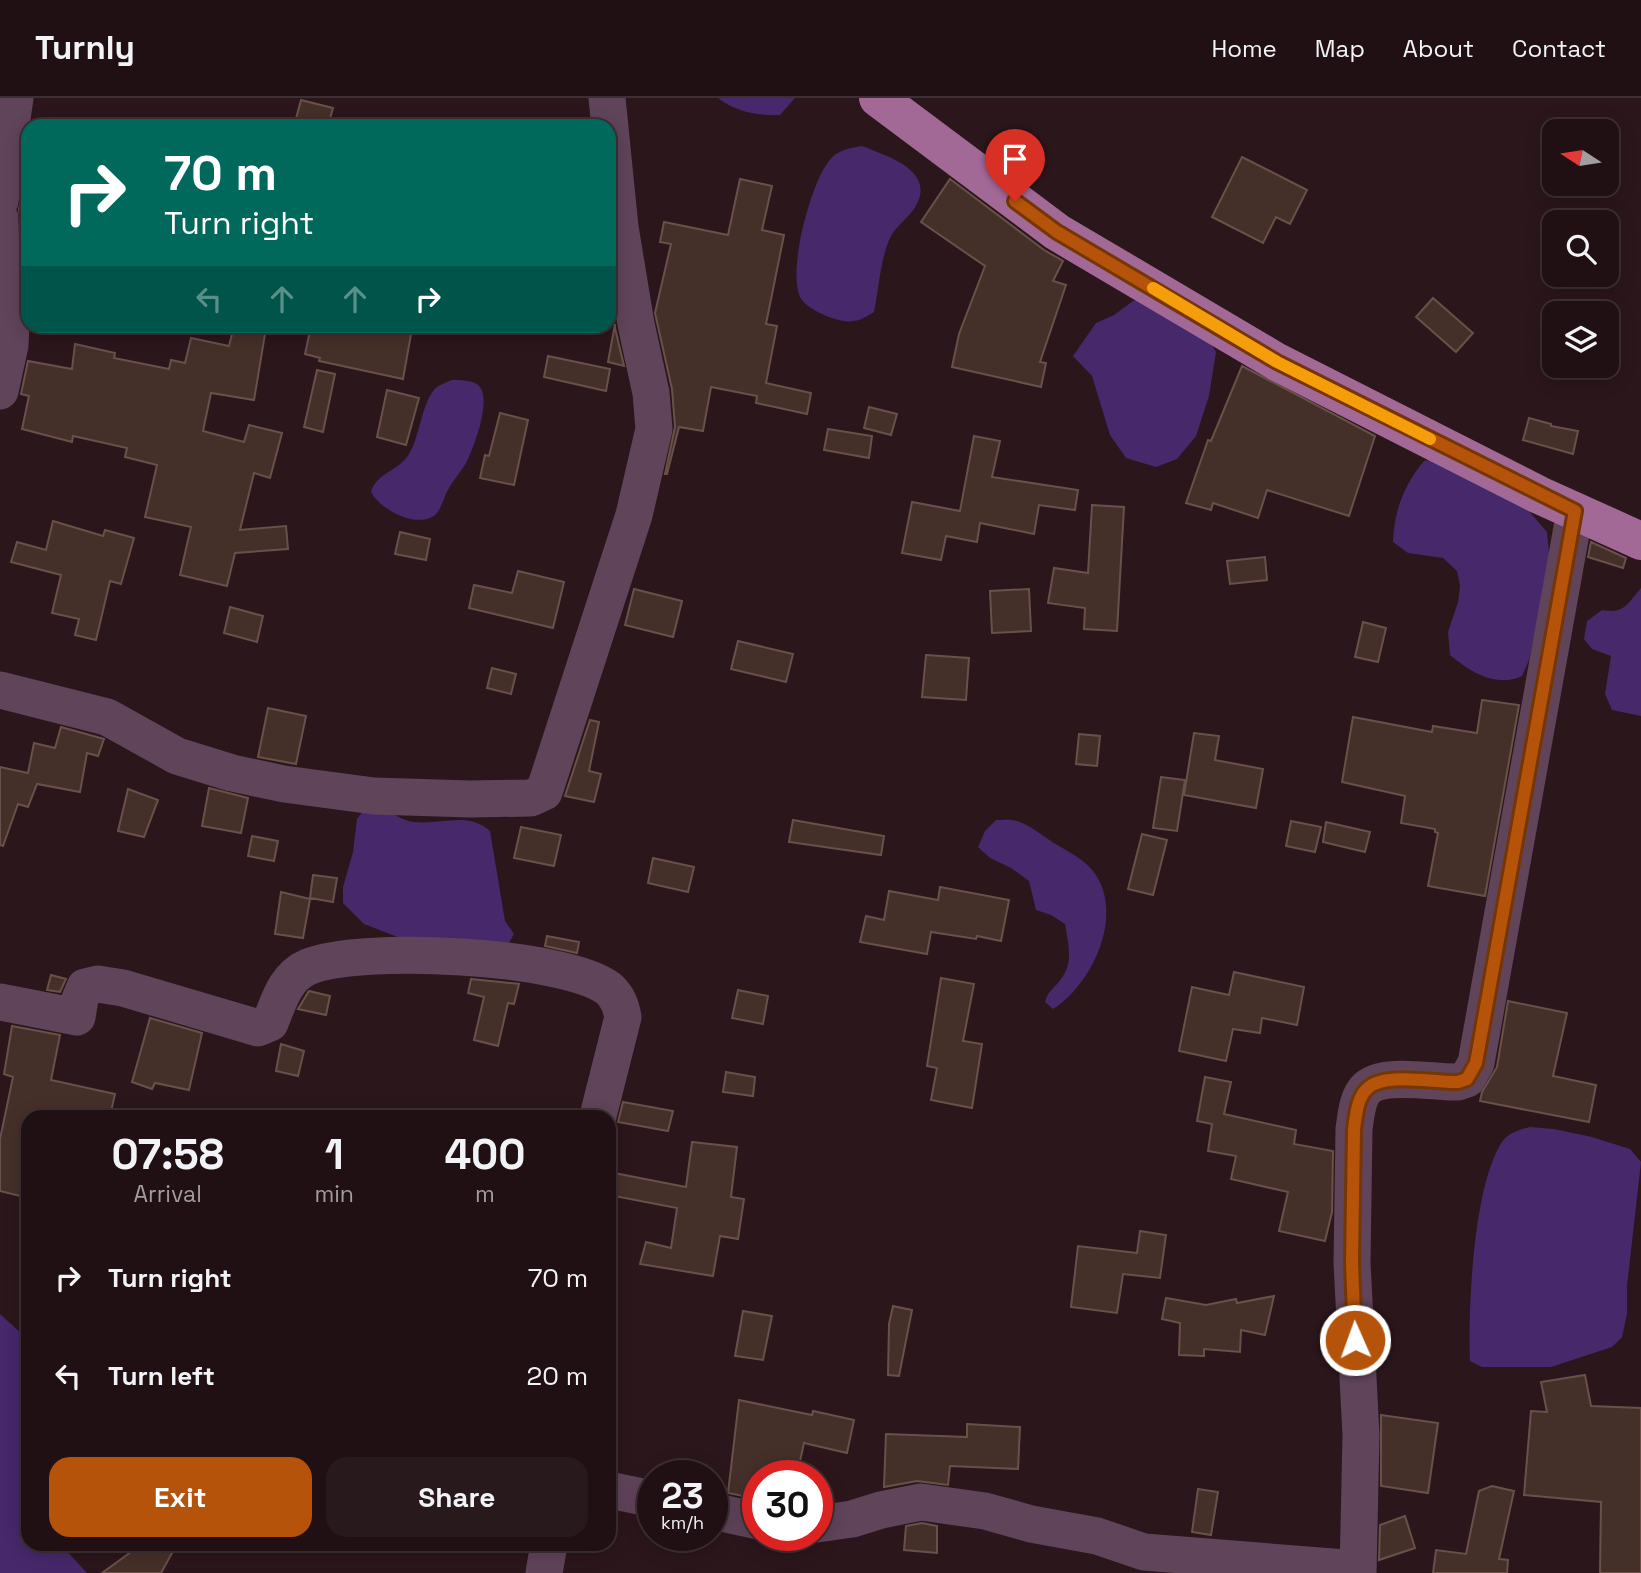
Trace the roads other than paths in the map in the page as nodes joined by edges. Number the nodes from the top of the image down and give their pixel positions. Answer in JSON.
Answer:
{"nodes":[{"id":1,"x":15,"y":98,"type":"edge"},
{"id":2,"x":607,"y":98,"type":"edge"},
{"id":3,"x":878,"y":98,"type":"edge"},
{"id":4,"x":609,"y":119,"type":"edge"},
{"id":5,"x":616,"y":187,"type":"edge"},
{"id":6,"x":0,"y":201,"type":"edge"},
{"id":7,"x":0,"y":218,"type":"edge"},
{"id":8,"x":0,"y":391,"type":"edge"},
{"id":9,"x":1575,"y":511,"type":"junction"},
{"id":10,"x":1641,"y":541,"type":"edge"},
{"id":11,"x":0,"y":690,"type":"edge"},
{"id":12,"x":0,"y":1002,"type":"edge"},
{"id":13,"x":600,"y":1110,"type":"edge"},
{"id":14,"x":616,"y":1491,"type":"edge"},
{"id":15,"x":637,"y":1496,"type":"edge"},
{"id":16,"x":833,"y":1522,"type":"edge"},
{"id":17,"x":548,"y":1551,"type":"edge"},
{"id":18,"x":1358,"y":1571,"type":"edge"},
{"id":19,"x":544,"y":1573,"type":"edge"}],
"edges":[{"from":1,"to":6,"type":"street"},
{"from":2,"to":4,"type":"street"},
{"from":3,"to":9,"type":"main road"},
{"from":5,"to":11,"type":"street"},
{"from":7,"to":8,"type":"street"},
{"from":9,"to":10,"type":"main road"},
{"from":9,"to":18,"type":"street"},
{"from":12,"to":13,"type":"street"},
{"from":14,"to":15,"type":"street"},
{"from":16,"to":18,"type":"street"},
{"from":17,"to":19,"type":"street"}]}
